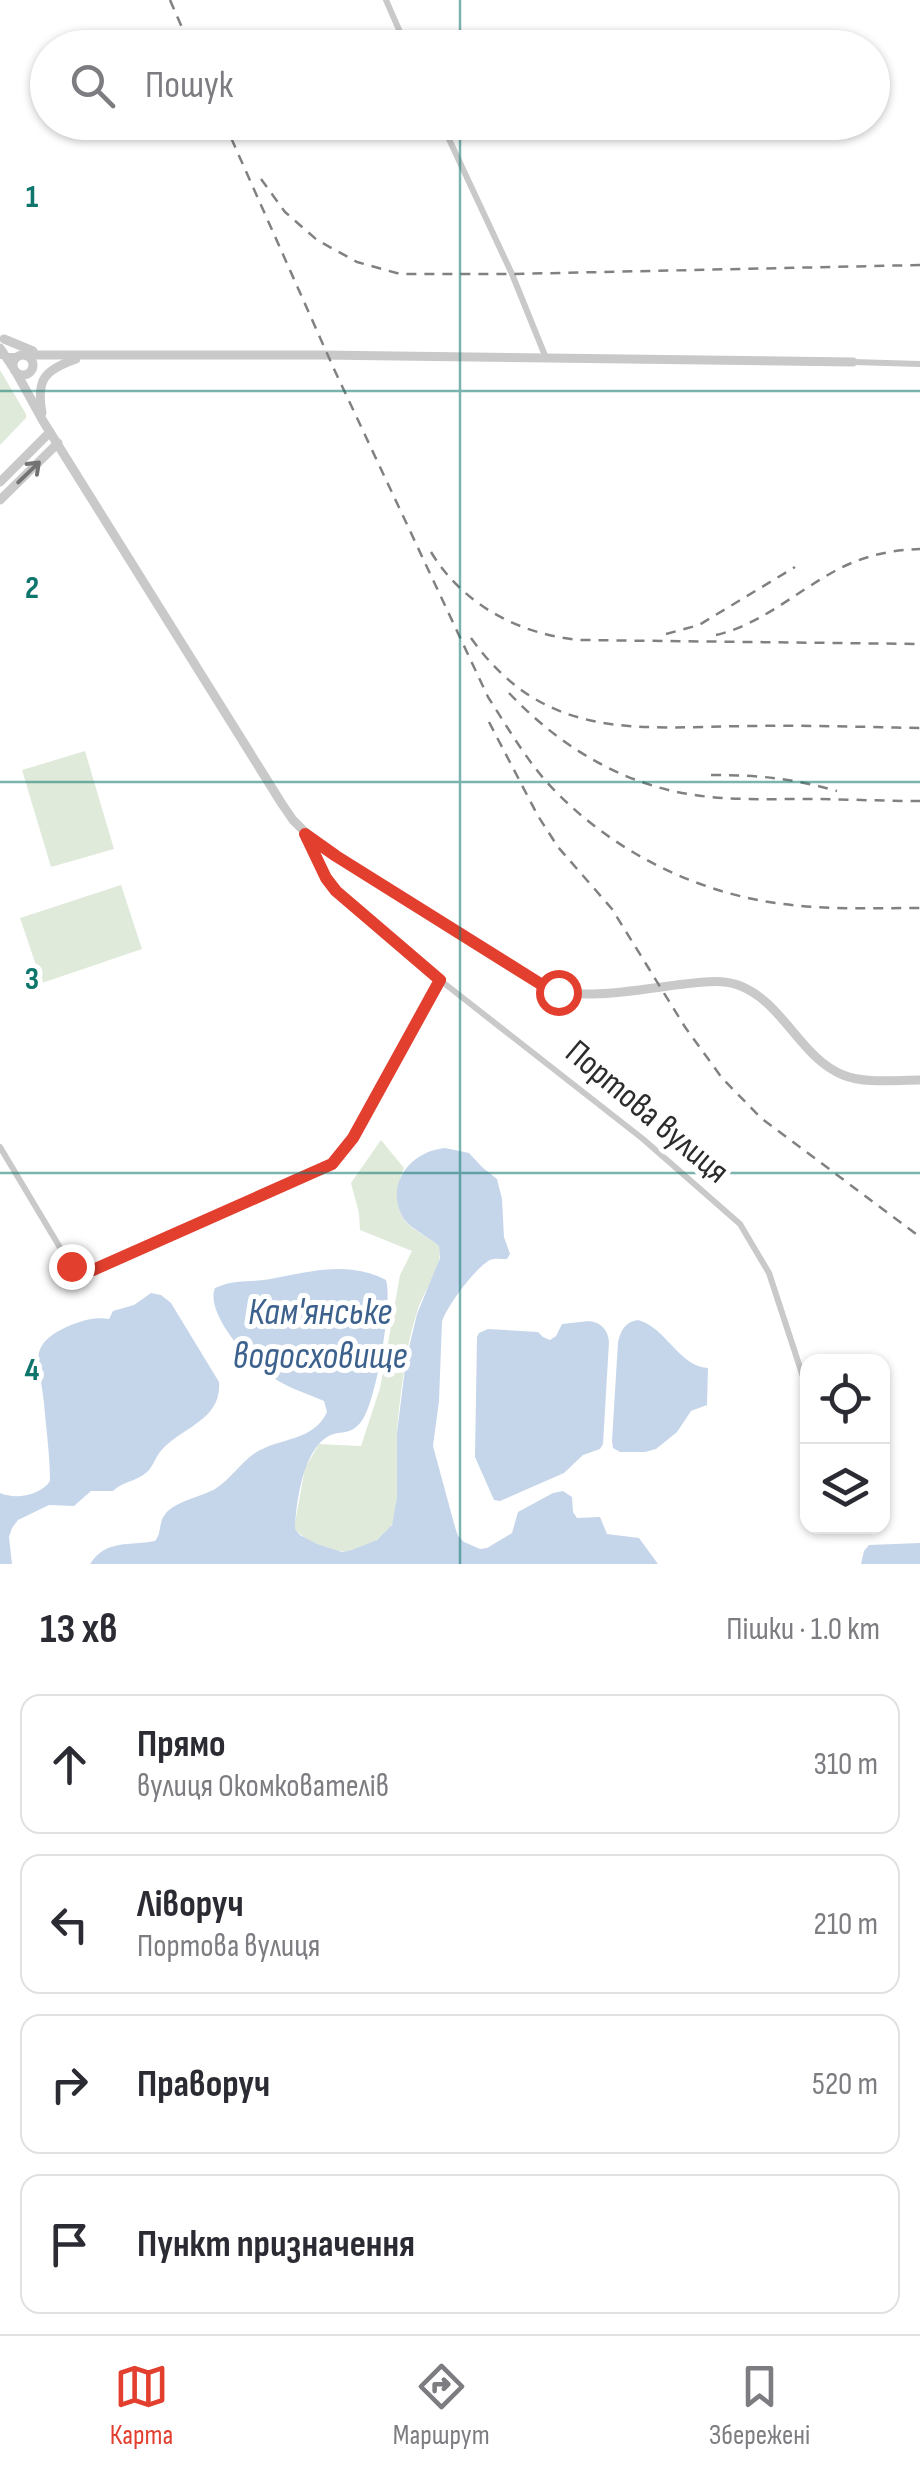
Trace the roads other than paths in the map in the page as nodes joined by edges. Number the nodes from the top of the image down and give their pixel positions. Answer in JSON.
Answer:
{"nodes":[{"id":1,"x":386,"y":0,"type":"edge"},
{"id":2,"x":399,"y":30,"type":"edge"},
{"id":3,"x":449,"y":140,"type":"edge"},
{"id":4,"x":2,"y":349,"type":"edge"},
{"id":5,"x":22,"y":355,"type":"junction"},
{"id":6,"x":74,"y":357,"type":"junction"},
{"id":7,"x":546,"y":358,"type":"junction"},
{"id":8,"x":853,"y":362,"type":"joint"},
{"id":9,"x":920,"y":364,"type":"edge"},
{"id":10,"x":14,"y":370,"type":"junction"},
{"id":11,"x":32,"y":370,"type":"junction"},
{"id":12,"x":43,"y":421,"type":"junction"},
{"id":13,"x":50,"y":432,"type":"junction"},
{"id":14,"x":58,"y":443,"type":"junction"},
{"id":15,"x":0,"y":482,"type":"edge"},
{"id":16,"x":0,"y":500,"type":"edge"},
{"id":17,"x":305,"y":834,"type":"junction"},
{"id":18,"x":440,"y":980,"type":"junction"},
{"id":19,"x":920,"y":1080,"type":"edge"},
{"id":20,"x":0,"y":1147,"type":"edge"},
{"id":21,"x":800,"y":1368,"type":"edge"}],
"edges":[{"from":1,"to":2,"type":"street"},
{"from":3,"to":7,"type":"street"},
{"from":4,"to":5,"type":"street"},
{"from":4,"to":5,"type":"street"},
{"from":4,"to":6,"type":"street"},
{"from":4,"to":10,"type":"street","name":"Портова вулиця"},
{"from":5,"to":6,"type":"street"},
{"from":5,"to":10,"type":"street"},
{"from":5,"to":11,"type":"street"},
{"from":6,"to":7,"type":"street"},
{"from":6,"to":11,"type":"street"},
{"from":6,"to":12,"type":"street"},
{"from":7,"to":8,"type":"street"},
{"from":8,"to":9,"type":"street"},
{"from":10,"to":11,"type":"street"},
{"from":10,"to":12,"type":"street","name":"Портова вулиця"},
{"from":11,"to":12,"type":"street"},
{"from":12,"to":13,"type":"street","name":"Портова вулиця"},
{"from":13,"to":14,"type":"street","name":"Портова вулиця"},
{"from":13,"to":15,"type":"street"},
{"from":16,"to":14,"type":"street","one_way":true},
{"from":14,"to":17,"type":"street","name":"Портова вулиця"},
{"from":17,"to":18,"type":"street","name":"Портова вулиця"},
{"from":17,"to":19,"type":"street","name":"Портова вулиця"},
{"from":18,"to":20,"type":"street"},
{"from":18,"to":21,"type":"street","name":"Портова вулиця"}]}
